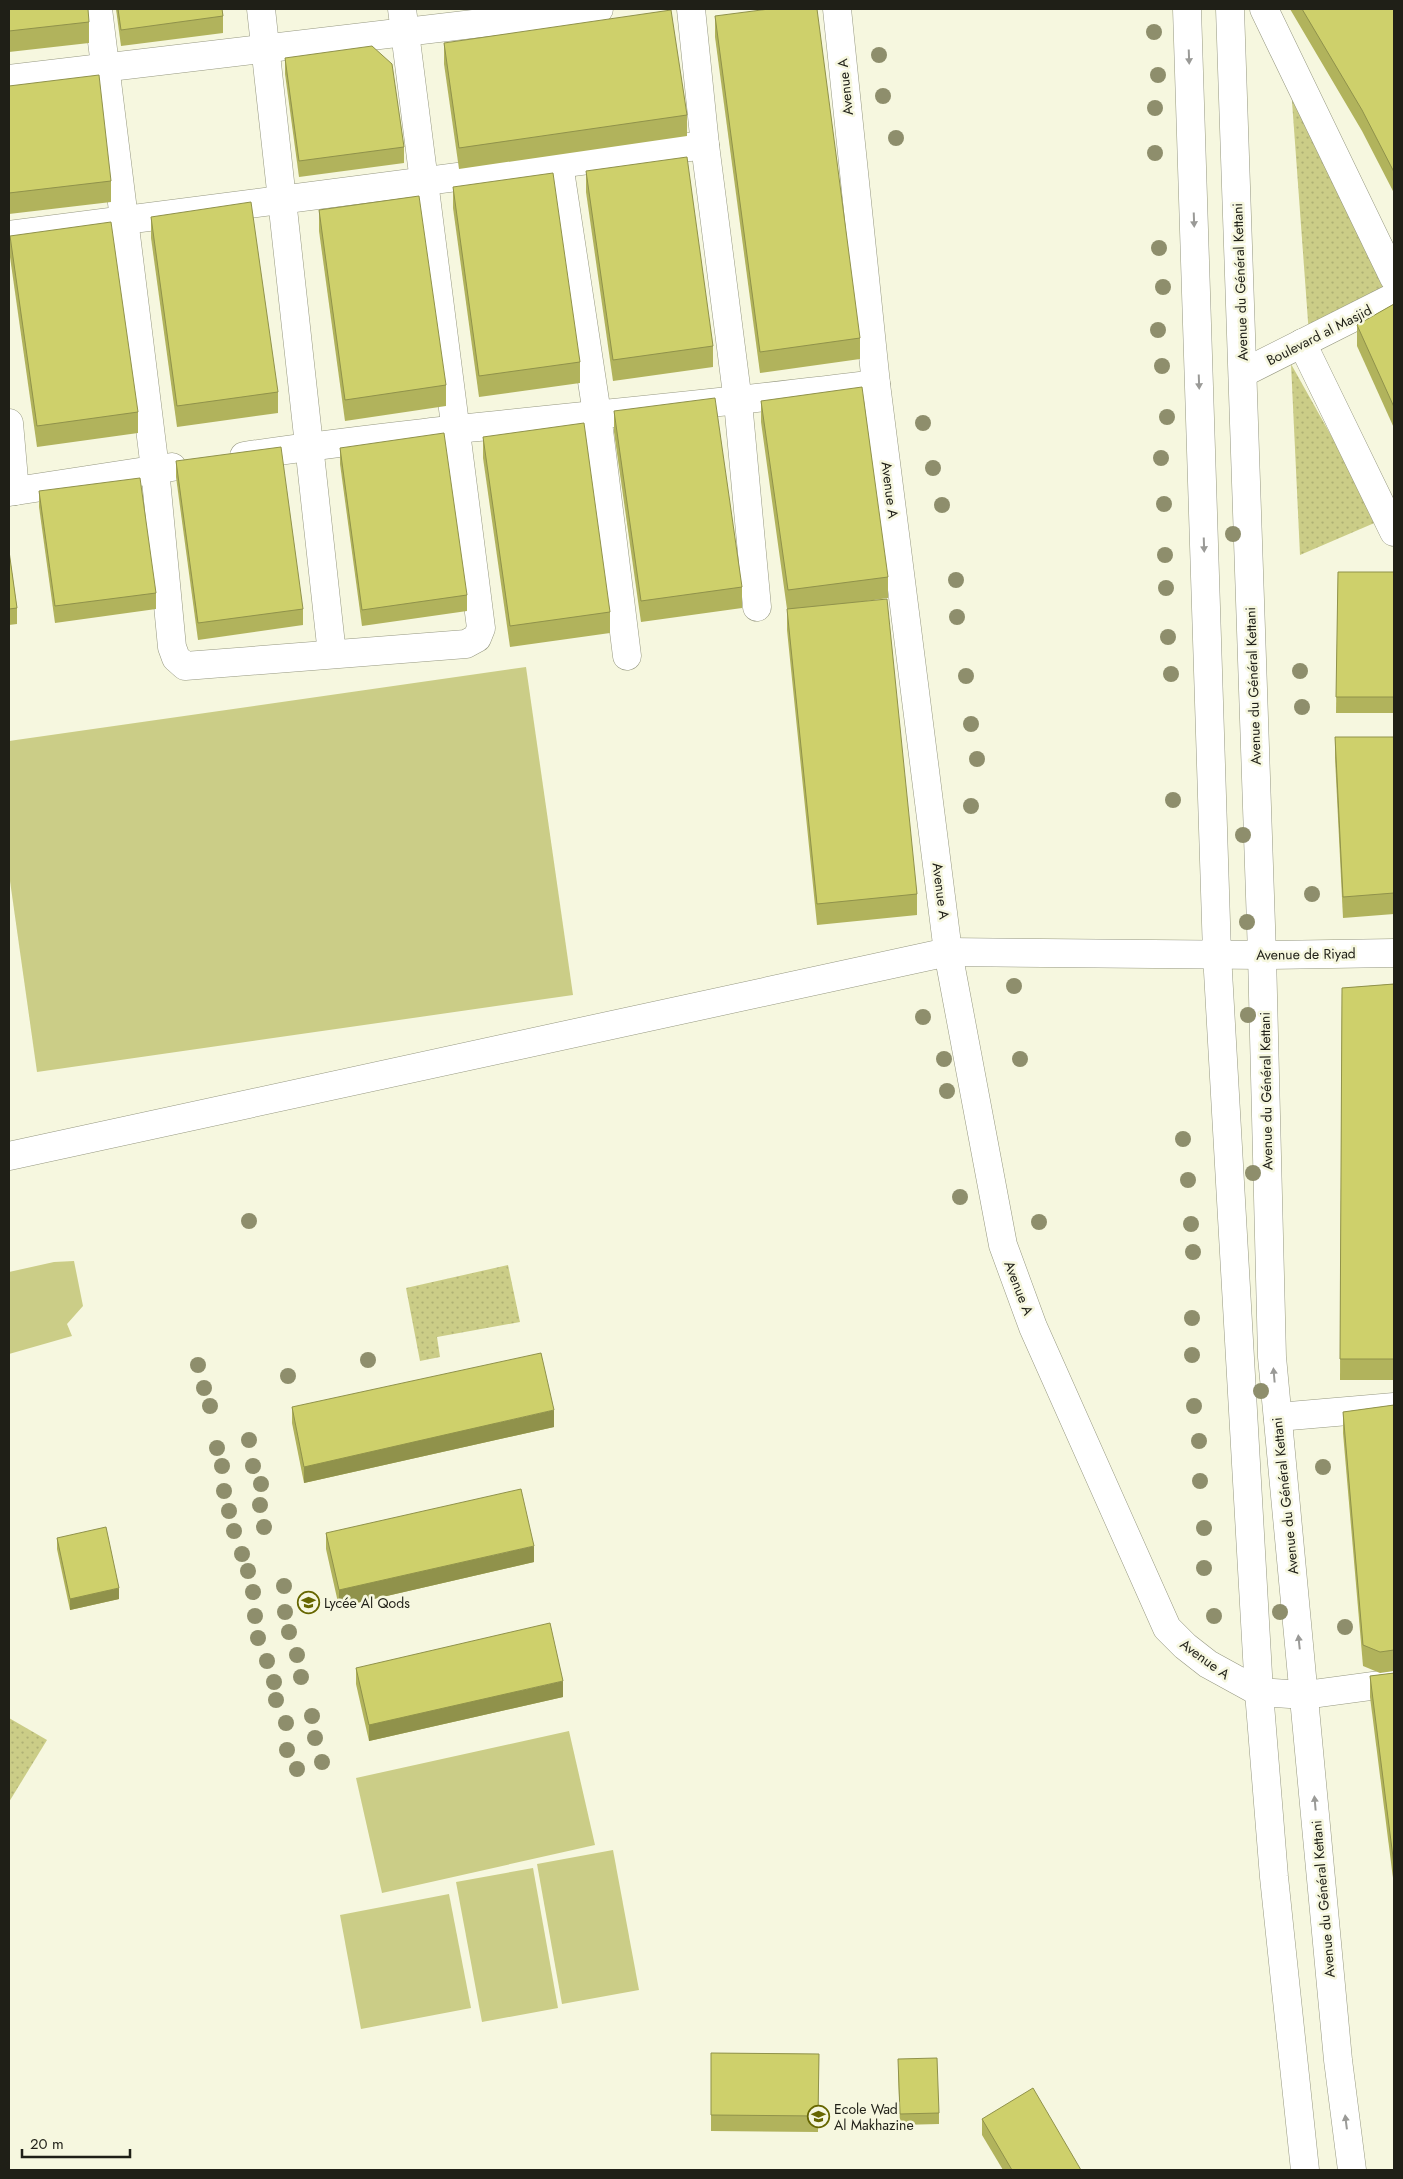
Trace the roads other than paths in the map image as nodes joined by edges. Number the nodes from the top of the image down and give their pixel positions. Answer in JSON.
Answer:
{"nodes":[{"id":1,"x":98,"y":9,"type":"edge"},
{"id":2,"x":261,"y":9,"type":"edge"},
{"id":3,"x":599,"y":9,"type":"edge"},
{"id":4,"x":691,"y":9,"type":"edge"},
{"id":5,"x":837,"y":9,"type":"edge"},
{"id":6,"x":1187,"y":9,"type":"edge"},
{"id":7,"x":1230,"y":9,"type":"edge"},
{"id":8,"x":1264,"y":9,"type":"edge"},
{"id":9,"x":403,"y":20,"type":"edge"},
{"id":10,"x":265,"y":48,"type":"junction"},
{"id":11,"x":105,"y":67,"type":"junction"},
{"id":12,"x":9,"y":79,"type":"edge"},
{"id":13,"x":705,"y":145,"type":"junction"},
{"id":14,"x":559,"y":164,"type":"junction"},
{"id":15,"x":425,"y":181,"type":"junction"},
{"id":16,"x":283,"y":199,"type":"junction"},
{"id":17,"x":123,"y":221,"type":"junction"},
{"id":18,"x":9,"y":235,"type":"edge"},
{"id":19,"x":1394,"y":278,"type":"edge"},
{"id":20,"x":1394,"y":297,"type":"edge"},
{"id":21,"x":1302,"y":343,"type":"junction"},
{"id":22,"x":1243,"y":373,"type":"junction"},
{"id":23,"x":876,"y":384,"type":"junction"},
{"id":24,"x":738,"y":402,"type":"junction"},
{"id":25,"x":597,"y":414,"type":"junction"},
{"id":26,"x":9,"y":423,"type":"edge"},
{"id":27,"x":456,"y":430,"type":"junction"},
{"id":28,"x":310,"y":447,"type":"junction"},
{"id":29,"x":223,"y":460,"type":"edge"},
{"id":30,"x":194,"y":464,"type":"edge"},
{"id":31,"x":155,"y":470,"type":"junction"},
{"id":32,"x":12,"y":492,"type":"edge"},
{"id":33,"x":1394,"y":532,"type":"edge"},
{"id":34,"x":756,"y":607,"type":"dead end"},
{"id":35,"x":332,"y":654,"type":"junction"},
{"id":36,"x":626,"y":656,"type":"dead end"},
{"id":37,"x":948,"y":952,"type":"junction"},
{"id":38,"x":1394,"y":953,"type":"edge"},
{"id":39,"x":1217,"y":954,"type":"junction"},
{"id":40,"x":1262,"y":955,"type":"junction"},
{"id":41,"x":9,"y":1156,"type":"edge"},
{"id":42,"x":1394,"y":1406,"type":"edge"},
{"id":43,"x":1278,"y":1417,"type":"junction"},
{"id":44,"x":1394,"y":1684,"type":"edge"},
{"id":45,"x":1259,"y":1692,"type":"junction"},
{"id":46,"x":1304,"y":1694,"type":"junction"},
{"id":47,"x":1305,"y":2170,"type":"edge"},
{"id":48,"x":1352,"y":2170,"type":"edge"}],
"edges":[{"from":1,"to":11,"type":"street"},
{"from":2,"to":10,"type":"street"},
{"from":3,"to":9,"type":"street"},
{"from":4,"to":13,"type":"street"},
{"from":5,"to":23,"type":"street","name":"Avenue A"},
{"from":6,"to":39,"type":"street","one_way":true},
{"from":7,"to":22,"type":"street","name":"Avenue du Général Kettani"},
{"from":8,"to":19,"type":"street"},
{"from":9,"to":10,"type":"street"},
{"from":9,"to":15,"type":"street"},
{"from":10,"to":11,"type":"street"},
{"from":10,"to":16,"type":"street"},
{"from":11,"to":12,"type":"street"},
{"from":11,"to":17,"type":"street"},
{"from":13,"to":14,"type":"street"},
{"from":13,"to":24,"type":"street"},
{"from":14,"to":15,"type":"street"},
{"from":14,"to":25,"type":"street"},
{"from":15,"to":16,"type":"street"},
{"from":15,"to":27,"type":"street"},
{"from":16,"to":17,"type":"street"},
{"from":16,"to":28,"type":"street"},
{"from":17,"to":18,"type":"street"},
{"from":17,"to":31,"type":"street"},
{"from":20,"to":21,"type":"street","name":"Boulevard al Masjid"},
{"from":21,"to":22,"type":"street","name":"Boulevard al Masjid"},
{"from":21,"to":33,"type":"street"},
{"from":22,"to":40,"type":"street","name":"Avenue du Général Kettani"},
{"from":23,"to":24,"type":"street"},
{"from":23,"to":37,"type":"street","name":"Avenue A"},
{"from":24,"to":25,"type":"street"},
{"from":24,"to":34,"type":"street"},
{"from":25,"to":27,"type":"street"},
{"from":25,"to":36,"type":"street"},
{"from":26,"to":32,"type":"street"},
{"from":27,"to":28,"type":"street"},
{"from":27,"to":35,"type":"street"},
{"from":28,"to":29,"type":"street"},
{"from":28,"to":35,"type":"street"},
{"from":30,"to":31,"type":"street"},
{"from":31,"to":32,"type":"street"},
{"from":31,"to":35,"type":"street"},
{"from":37,"to":39,"type":"street","name":"Avenue de Riyad"},
{"from":37,"to":41,"type":"street","name":"Avenue de Riyad"},
{"from":37,"to":45,"type":"street","name":"Avenue A"},
{"from":38,"to":40,"type":"street","name":"Avenue de Riyad"},
{"from":39,"to":40,"type":"street","name":"Avenue de Riyad"},
{"from":39,"to":45,"type":"street"},
{"from":43,"to":40,"type":"street","name":"Avenue du Général Kettani","one_way":true},
{"from":42,"to":43,"type":"street"},
{"from":46,"to":43,"type":"street","name":"Avenue du Général Kettani","one_way":true},
{"from":44,"to":46,"type":"street"},
{"from":45,"to":46,"type":"street"},
{"from":45,"to":47,"type":"street"},
{"from":48,"to":46,"type":"street","name":"Avenue du Général Kettani","one_way":true}]}
